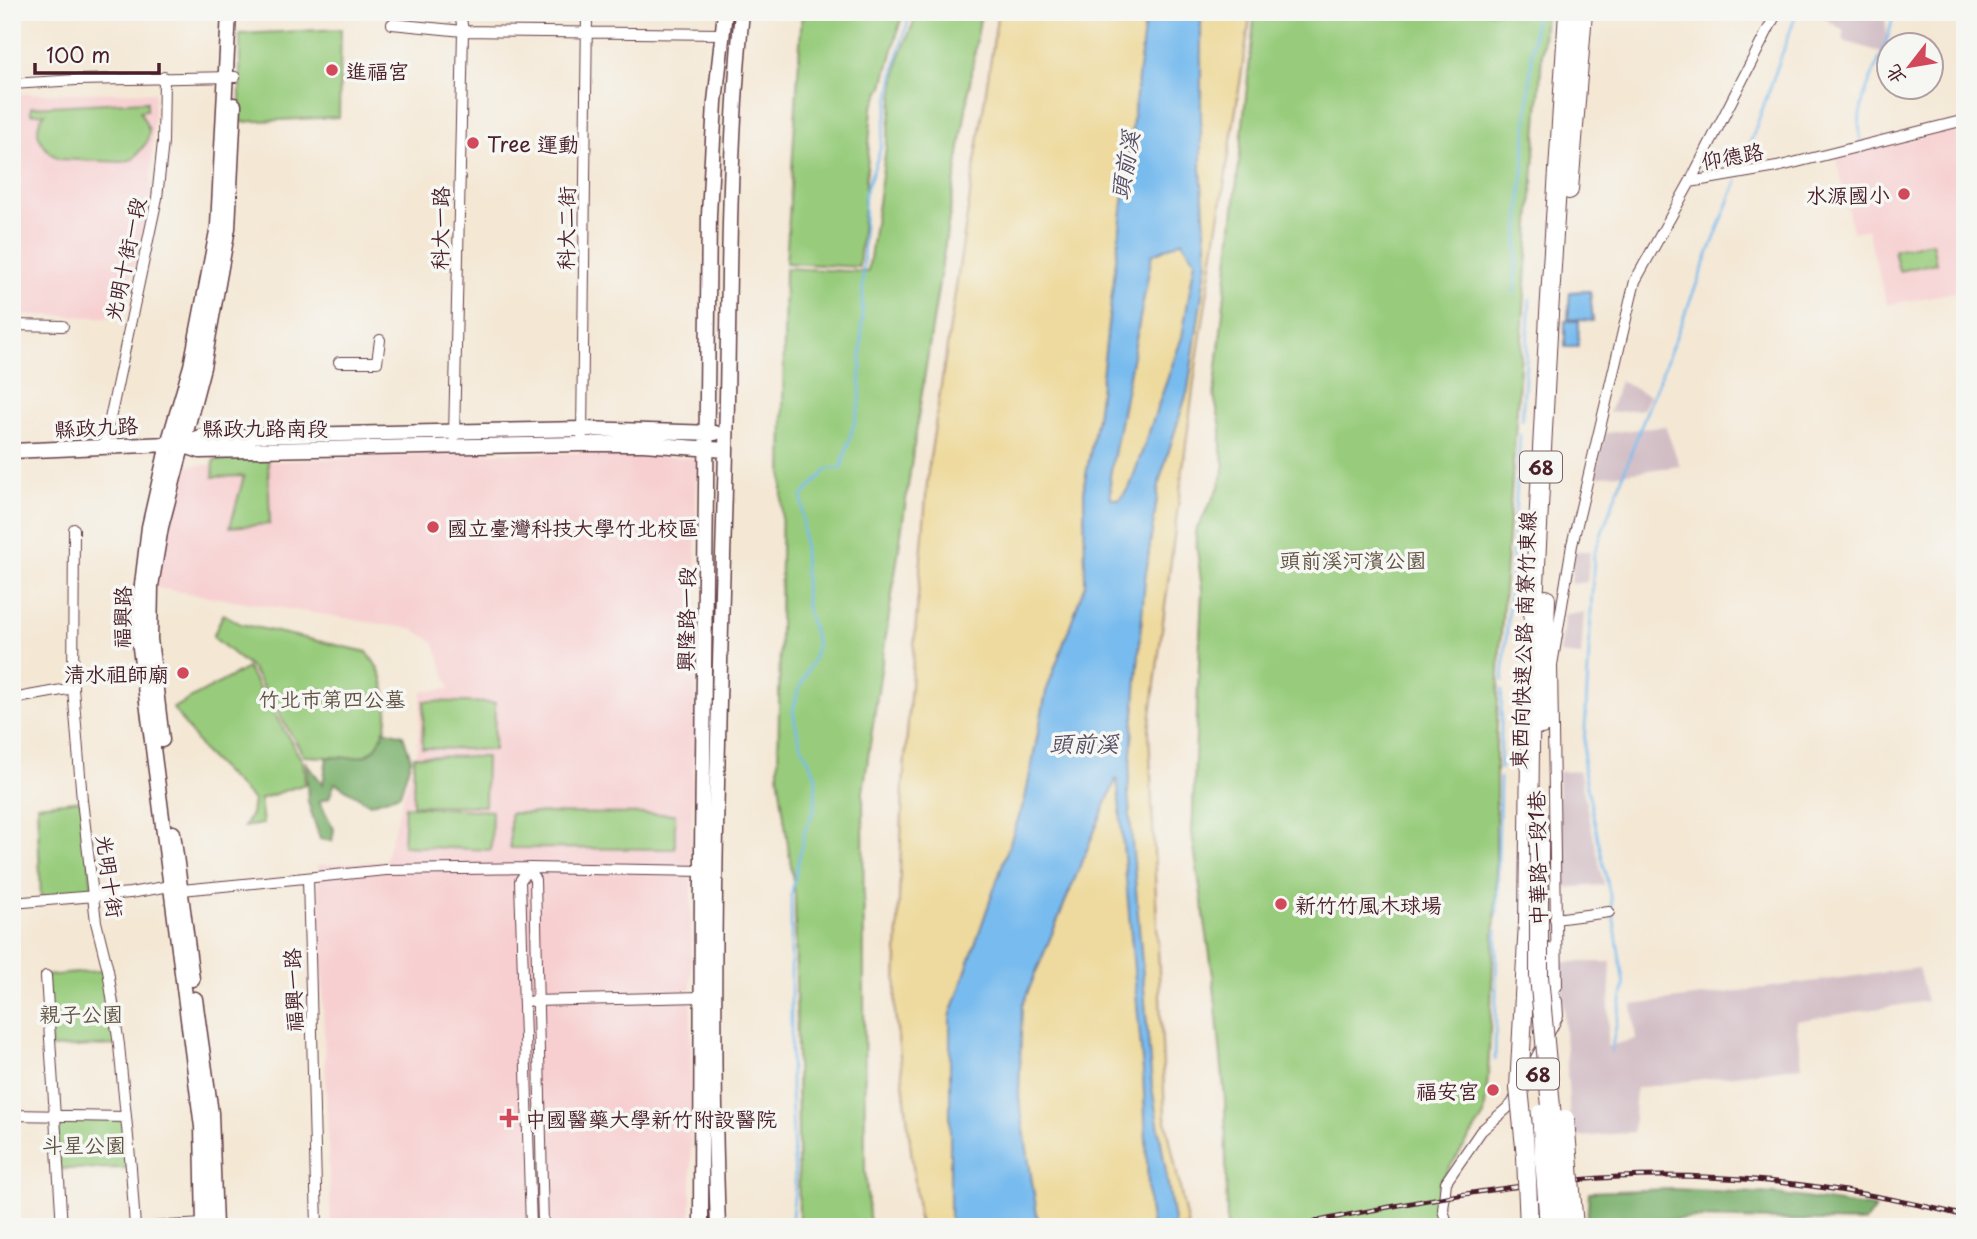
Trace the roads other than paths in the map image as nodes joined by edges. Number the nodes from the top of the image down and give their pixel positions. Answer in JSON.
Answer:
{"nodes":[{"id":1,"x":229,"y":12,"type":"edge"},
{"id":2,"x":238,"y":12,"type":"edge"},
{"id":3,"x":460,"y":12,"type":"edge"},
{"id":4,"x":587,"y":12,"type":"edge"},
{"id":5,"x":725,"y":12,"type":"edge"},
{"id":6,"x":742,"y":12,"type":"edge"},
{"id":7,"x":1568,"y":12,"type":"edge"},
{"id":8,"x":1583,"y":12,"type":"edge"},
{"id":9,"x":1777,"y":12,"type":"edge"},
{"id":10,"x":392,"y":24,"type":"dead end"},
{"id":11,"x":463,"y":32,"type":"junction"},
{"id":12,"x":587,"y":33,"type":"junction"},
{"id":13,"x":722,"y":34,"type":"junction"},
{"id":14,"x":164,"y":77,"type":"junction"},
{"id":15,"x":231,"y":77,"type":"junction"},
{"id":16,"x":12,"y":84,"type":"edge"},
{"id":17,"x":1965,"y":120,"type":"edge"},
{"id":18,"x":1690,"y":182,"type":"junction"},
{"id":19,"x":12,"y":325,"type":"edge"},
{"id":20,"x":63,"y":326,"type":"dead end"},
{"id":21,"x":380,"y":340,"type":"dead end"},
{"id":22,"x":338,"y":362,"type":"dead end"},
{"id":23,"x":706,"y":433,"type":"junction"},
{"id":24,"x":727,"y":433,"type":"junction"},
{"id":25,"x":582,"y":436,"type":"junction"},
{"id":26,"x":454,"y":438,"type":"junction"},
{"id":27,"x":175,"y":444,"type":"junction"},
{"id":28,"x":104,"y":447,"type":"junction"},
{"id":29,"x":706,"y":449,"type":"junction"},
{"id":30,"x":726,"y":450,"type":"junction"},
{"id":31,"x":12,"y":451,"type":"edge"},
{"id":32,"x":74,"y":529,"type":"dead end"},
{"id":33,"x":73,"y":688,"type":"junction"},
{"id":34,"x":12,"y":699,"type":"edge"},
{"id":35,"x":1539,"y":821,"type":"junction"},
{"id":36,"x":529,"y":868,"type":"junction"},
{"id":37,"x":708,"y":871,"type":"junction"},
{"id":38,"x":308,"y":878,"type":"junction"},
{"id":39,"x":176,"y":888,"type":"junction"},
{"id":40,"x":93,"y":895,"type":"junction"},
{"id":41,"x":12,"y":903,"type":"edge"},
{"id":42,"x":1609,"y":912,"type":"dead end"},
{"id":43,"x":1555,"y":919,"type":"junction"},
{"id":44,"x":1528,"y":922,"type":"junction"},
{"id":45,"x":46,"y":976,"type":"dead end"},
{"id":46,"x":702,"y":997,"type":"junction"},
{"id":47,"x":524,"y":1001,"type":"junction"},
{"id":48,"x":537,"y":1001,"type":"junction"},
{"id":49,"x":1519,"y":1088,"type":"junction"},
{"id":50,"x":12,"y":1115,"type":"edge"},
{"id":51,"x":57,"y":1116,"type":"junction"},
{"id":52,"x":126,"y":1117,"type":"junction"},
{"id":53,"x":208,"y":1226,"type":"edge"},
{"id":54,"x":62,"y":1227,"type":"edge"},
{"id":55,"x":135,"y":1227,"type":"edge"},
{"id":56,"x":152,"y":1227,"type":"edge"},
{"id":57,"x":317,"y":1227,"type":"edge"},
{"id":58,"x":531,"y":1227,"type":"edge"},
{"id":59,"x":543,"y":1227,"type":"edge"},
{"id":60,"x":701,"y":1227,"type":"edge"},
{"id":61,"x":718,"y":1227,"type":"edge"},
{"id":62,"x":1448,"y":1227,"type":"edge"},
{"id":63,"x":1517,"y":1227,"type":"edge"},
{"id":64,"x":1529,"y":1227,"type":"edge"},
{"id":65,"x":1549,"y":1227,"type":"edge"},
{"id":66,"x":1562,"y":1227,"type":"edge"},
{"id":67,"x":1574,"y":1227,"type":"edge"}],
"edges":[{"from":1,"to":15,"type":"street","name":"福興路"},
{"from":2,"to":15,"type":"street","name":"福興路"},
{"from":3,"to":11,"type":"street","name":"科大一路"},
{"from":4,"to":12,"type":"street","name":"科大二街"},
{"from":5,"to":13,"type":"street","name":"興隆路一段"},
{"from":6,"to":24,"type":"street","name":"興隆路一段"},
{"from":7,"to":44,"type":"highway","name":"東西向快速公路 南寮竹東線","number":"68"},
{"from":8,"to":35,"type":"highway","name":"東西向快速公路 南寮竹東線","number":"68"},
{"from":9,"to":18,"type":"street","name":"仰德路"},
{"from":10,"to":11,"type":"street"},
{"from":11,"to":12,"type":"street"},
{"from":11,"to":26,"type":"street","name":"科大一路"},
{"from":12,"to":13,"type":"street"},
{"from":12,"to":25,"type":"street","name":"科大二街"},
{"from":13,"to":23,"type":"street","name":"興隆路一段"},
{"from":14,"to":15,"type":"street"},
{"from":14,"to":16,"type":"street"},
{"from":14,"to":28,"type":"street","name":"光明十街一段"},
{"from":15,"to":27,"type":"street","name":"福興路"},
{"from":17,"to":18,"type":"street","name":"仰德路"},
{"from":18,"to":43,"type":"street","name":"中華路一段1巷"},
{"from":19,"to":20,"type":"street"},
{"from":21,"to":22,"type":"street"},
{"from":23,"to":24,"type":"street","name":"縣政九路南段"},
{"from":23,"to":25,"type":"street","name":"縣政九路南段"},
{"from":23,"to":29,"type":"street","name":"興隆路一段"},
{"from":24,"to":30,"type":"street","name":"興隆路一段"},
{"from":25,"to":26,"type":"street","name":"縣政九路南段"},
{"from":25,"to":29,"type":"street","name":"縣政九路南段"},
{"from":26,"to":27,"type":"street","name":"縣政九路南段"},
{"from":27,"to":28,"type":"street","name":"縣政九路"},
{"from":27,"to":39,"type":"street","name":"福興路"},
{"from":28,"to":31,"type":"street","name":"縣政九路"},
{"from":29,"to":30,"type":"street","name":"縣政九路南段"},
{"from":29,"to":37,"type":"street","name":"興隆路一段"},
{"from":30,"to":37,"type":"street","name":"興隆路一段"},
{"from":32,"to":33,"type":"street","name":"光明十街"},
{"from":33,"to":34,"type":"street"},
{"from":33,"to":40,"type":"street","name":"光明十街"},
{"from":35,"to":66,"type":"highway","name":"東西向快速公路 南寮竹東線","number":"68","bridge":true},
{"from":35,"to":67,"type":"highway","bridge":true},
{"from":36,"to":37,"type":"street"},
{"from":36,"to":38,"type":"street"},
{"from":36,"to":47,"type":"street"},
{"from":36,"to":48,"type":"street"},
{"from":37,"to":46,"type":"street","name":"興隆路一段"},
{"from":37,"to":61,"type":"street","name":"興隆路一段"},
{"from":38,"to":39,"type":"street"},
{"from":38,"to":57,"type":"street","name":"福興一路"},
{"from":39,"to":40,"type":"street"},
{"from":39,"to":53,"type":"street","name":"福興路"},
{"from":40,"to":41,"type":"street"},
{"from":40,"to":52,"type":"street","name":"光明十街"},
{"from":42,"to":43,"type":"street"},
{"from":43,"to":62,"type":"street","name":"中華路一段1巷"},
{"from":44,"to":49,"type":"highway"},
{"from":44,"to":65,"type":"highway","name":"東西向快速公路 南寮竹東線","number":"68","bridge":true},
{"from":45,"to":51,"type":"street"},
{"from":46,"to":48,"type":"street"},
{"from":46,"to":60,"type":"street","name":"興隆路一段"},
{"from":47,"to":48,"type":"street"},
{"from":47,"to":58,"type":"street"},
{"from":48,"to":59,"type":"street"},
{"from":49,"to":63,"type":"highway","bridge":true},
{"from":49,"to":64,"type":"highway","bridge":true},
{"from":50,"to":51,"type":"street"},
{"from":51,"to":52,"type":"street"},
{"from":51,"to":54,"type":"street"},
{"from":52,"to":55,"type":"street","name":"光明十街"},
{"from":53,"to":56,"type":"street"}]}
